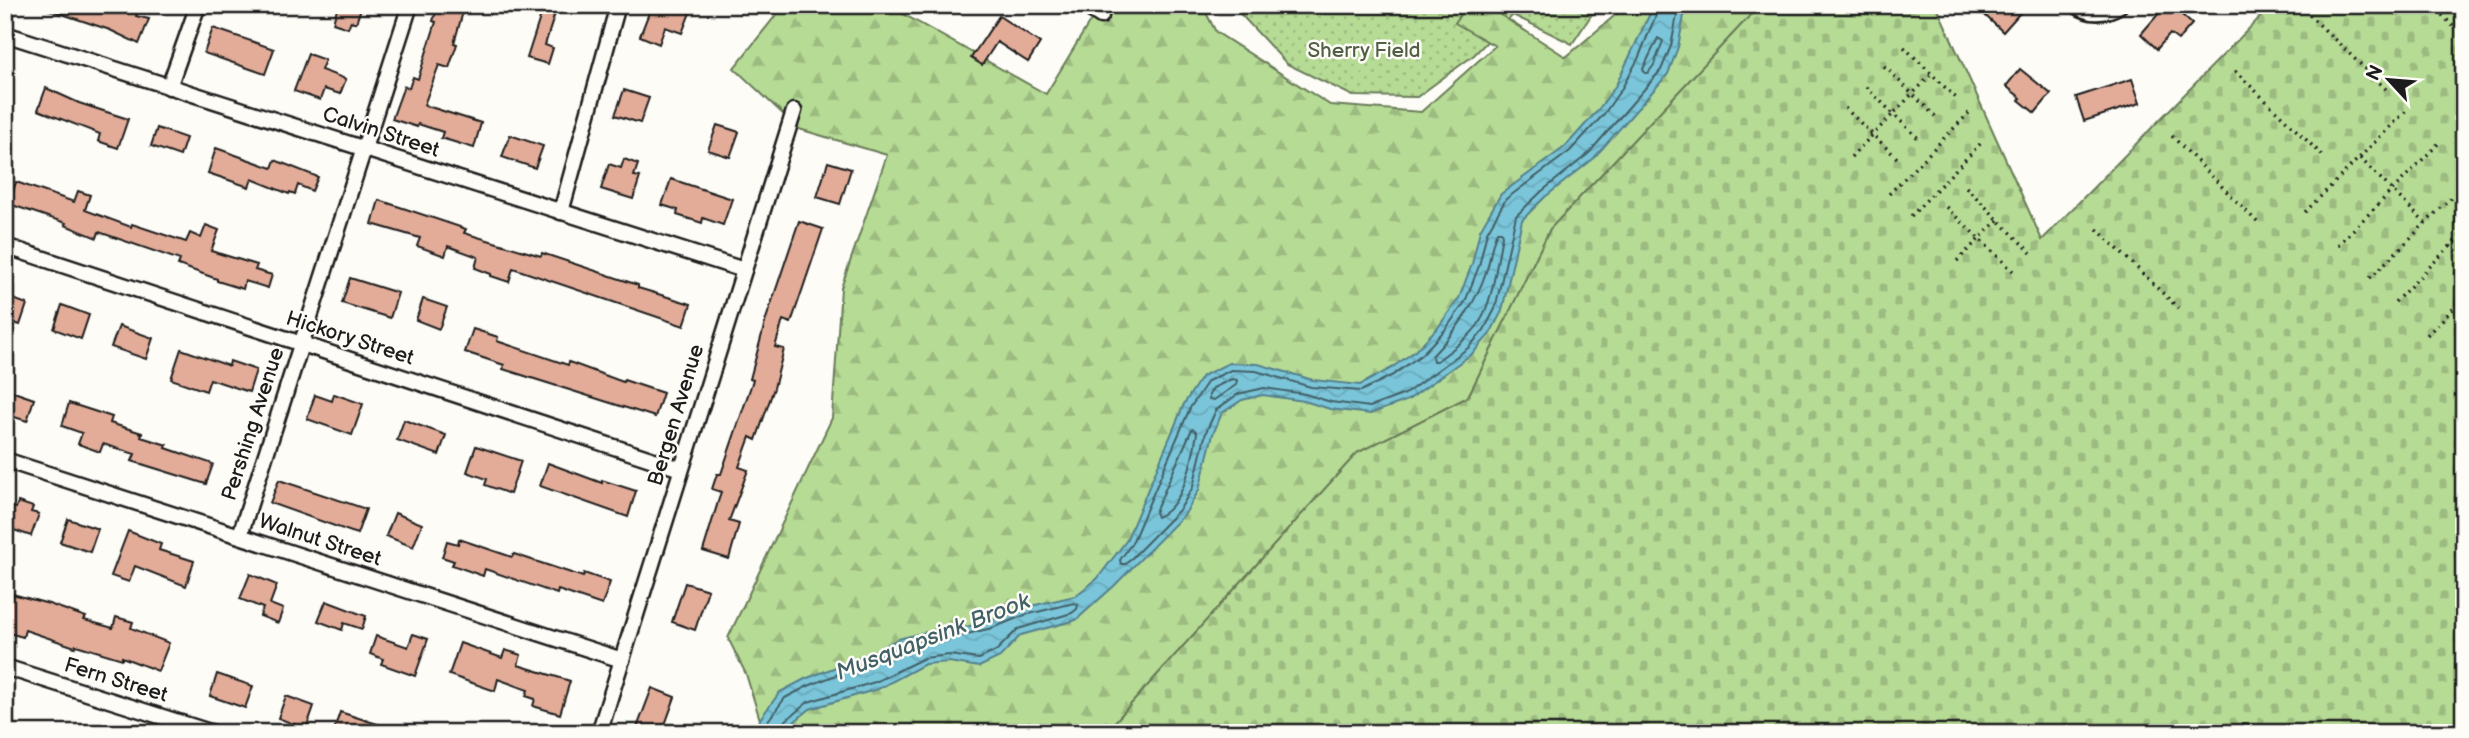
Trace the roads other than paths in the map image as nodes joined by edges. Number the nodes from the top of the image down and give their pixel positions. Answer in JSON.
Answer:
{"nodes":[{"id":1,"x":198,"y":5,"type":"edge"},
{"id":2,"x":410,"y":5,"type":"edge"},
{"id":3,"x":618,"y":5,"type":"edge"},
{"id":4,"x":1084,"y":5,"type":"edge"},
{"id":5,"x":2076,"y":5,"type":"edge"},
{"id":6,"x":2120,"y":5,"type":"edge"},
{"id":7,"x":1101,"y":16,"type":"dead end"},
{"id":8,"x":5,"y":34,"type":"edge"},
{"id":9,"x":169,"y":87,"type":"junction"},
{"id":10,"x":794,"y":111,"type":"dead end"},
{"id":11,"x":364,"y":149,"type":"junction"},
{"id":12,"x":561,"y":212,"type":"junction"},
{"id":13,"x":5,"y":246,"type":"edge"},
{"id":14,"x":744,"y":270,"type":"junction"},
{"id":15,"x":301,"y":344,"type":"junction"},
{"id":16,"x":5,"y":460,"type":"edge"},
{"id":17,"x":681,"y":469,"type":"junction"},
{"id":18,"x":240,"y":536,"type":"junction"},
{"id":19,"x":622,"y":660,"type":"junction"},
{"id":20,"x":5,"y":667,"type":"edge"},
{"id":21,"x":214,"y":733,"type":"edge"},
{"id":22,"x":599,"y":733,"type":"edge"}],
"edges":[{"from":1,"to":9,"type":"street"},
{"from":2,"to":11,"type":"street","name":"Pershing Avenue"},
{"from":3,"to":12,"type":"street"},
{"from":4,"to":7,"type":"street"},
{"from":5,"to":6,"type":"street"},
{"from":8,"to":9,"type":"street","name":"Calvin Street"},
{"from":9,"to":11,"type":"street","name":"Calvin Street"},
{"from":10,"to":14,"type":"street","name":"Bergen Avenue"},
{"from":11,"to":12,"type":"street","name":"Calvin Street"},
{"from":11,"to":15,"type":"street","name":"Pershing Avenue"},
{"from":12,"to":14,"type":"street","name":"Calvin Street"},
{"from":13,"to":15,"type":"street","name":"Hickory Street"},
{"from":14,"to":17,"type":"street","name":"Bergen Avenue"},
{"from":15,"to":17,"type":"street","name":"Hickory Street"},
{"from":15,"to":18,"type":"street","name":"Pershing Avenue"},
{"from":16,"to":18,"type":"street","name":"Walnut Street"},
{"from":17,"to":19,"type":"street","name":"Bergen Avenue"},
{"from":18,"to":19,"type":"street","name":"Walnut Street"},
{"from":19,"to":22,"type":"street","name":"Bergen Avenue"},
{"from":20,"to":21,"type":"street","name":"Fern Street"}]}
